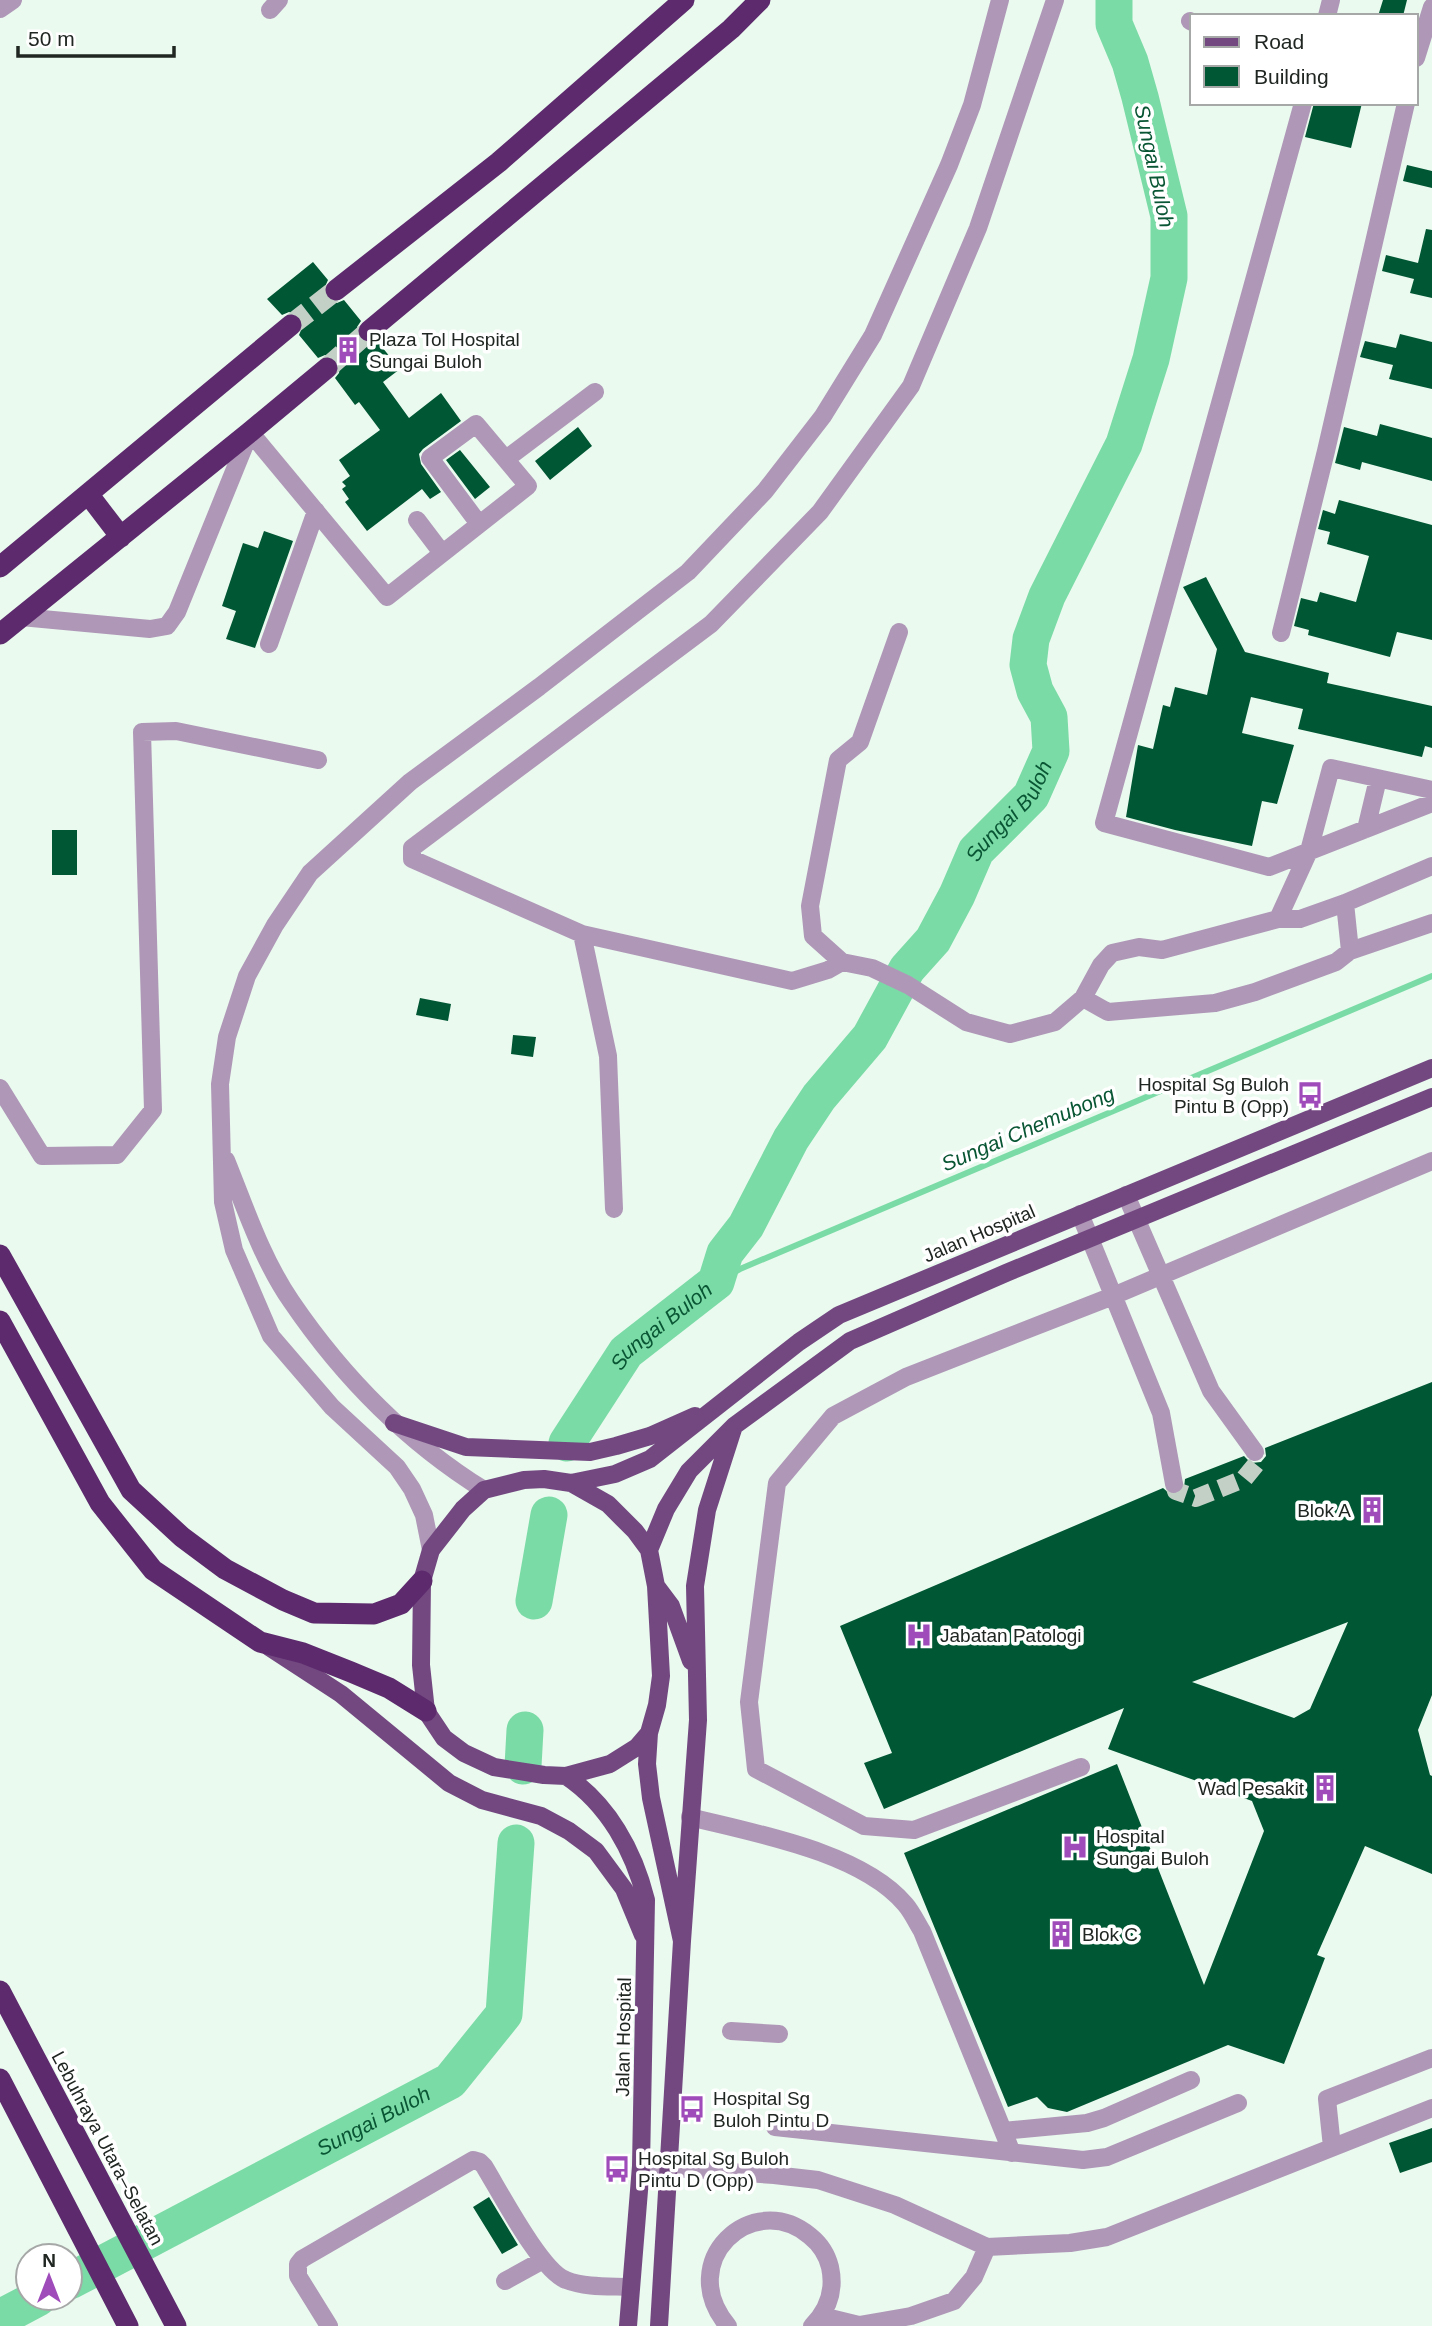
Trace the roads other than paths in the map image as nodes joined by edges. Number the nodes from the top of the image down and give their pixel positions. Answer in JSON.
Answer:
{"nodes":[{"id":1,"x":13,"y":0,"type":"edge"},
{"id":2,"x":684,"y":0,"type":"edge"},
{"id":3,"x":760,"y":0,"type":"edge"},
{"id":4,"x":1000,"y":0,"type":"edge"},
{"id":5,"x":1055,"y":0,"type":"edge"},
{"id":6,"x":1432,"y":7,"type":"edge"},
{"id":7,"x":0,"y":9,"type":"edge"},
{"id":8,"x":1418,"y":51,"type":"edge"},
{"id":9,"x":1302,"y":105,"type":"edge"},
{"id":10,"x":1406,"y":105,"type":"edge"},
{"id":11,"x":336,"y":290,"type":"tunnel mouth"},
{"id":12,"x":290,"y":325,"type":"tunnel mouth"},
{"id":13,"x":369,"y":331,"type":"tunnel mouth"},
{"id":14,"x":327,"y":368,"type":"tunnel mouth"},
{"id":15,"x":595,"y":391,"type":"dead end"},
{"id":16,"x":250,"y":432,"type":"junction"},
{"id":17,"x":506,"y":459,"type":"junction"},
{"id":18,"x":88,"y":494,"type":"junction"},
{"id":19,"x":316,"y":511,"type":"junction"},
{"id":20,"x":417,"y":520,"type":"dead end"},
{"id":21,"x":479,"y":524,"type":"junction"},
{"id":22,"x":121,"y":537,"type":"junction"},
{"id":23,"x":442,"y":554,"type":"junction"},
{"id":24,"x":0,"y":567,"type":"edge"},
{"id":25,"x":21,"y":617,"type":"junction"},
{"id":26,"x":899,"y":632,"type":"dead end"},
{"id":27,"x":1281,"y":633,"type":"dead end"},
{"id":28,"x":0,"y":634,"type":"edge"},
{"id":29,"x":269,"y":644,"type":"dead end"},
{"id":30,"x":318,"y":761,"type":"dead end"},
{"id":31,"x":1378,"y":779,"type":"junction"},
{"id":32,"x":1432,"y":790,"type":"edge"},
{"id":33,"x":1432,"y":803,"type":"edge"},
{"id":34,"x":1366,"y":829,"type":"junction"},
{"id":35,"x":1308,"y":851,"type":"junction"},
{"id":36,"x":1432,"y":866,"type":"edge"},
{"id":37,"x":1345,"y":903,"type":"junction"},
{"id":38,"x":1278,"y":919,"type":"junction"},
{"id":39,"x":1432,"y":923,"type":"edge"},
{"id":40,"x":582,"y":934,"type":"junction"},
{"id":41,"x":1350,"y":951,"type":"junction"},
{"id":42,"x":842,"y":962,"type":"junction"},
{"id":43,"x":1083,"y":998,"type":"junction"},
{"id":44,"x":1432,"y":1068,"type":"edge"},
{"id":45,"x":0,"y":1088,"type":"edge"},
{"id":46,"x":1432,"y":1097,"type":"edge"},
{"id":47,"x":223,"y":1150,"type":"junction"},
{"id":48,"x":1432,"y":1161,"type":"edge"},
{"id":49,"x":1126,"y":1195,"type":"junction"},
{"id":50,"x":614,"y":1209,"type":"dead end"},
{"id":51,"x":1080,"y":1213,"type":"junction"},
{"id":52,"x":1137,"y":1219,"type":"junction"},
{"id":53,"x":1089,"y":1239,"type":"junction"},
{"id":54,"x":0,"y":1255,"type":"edge"},
{"id":55,"x":1162,"y":1276,"type":"junction"},
{"id":56,"x":1112,"y":1296,"type":"junction"},
{"id":57,"x":0,"y":1321,"type":"edge"},
{"id":58,"x":721,"y":1404,"type":"junction"},
{"id":59,"x":394,"y":1423,"type":"junction"},
{"id":60,"x":734,"y":1426,"type":"junction"},
{"id":61,"x":1255,"y":1452,"type":"dead end"},
{"id":62,"x":571,"y":1483,"type":"junction"},
{"id":63,"x":1174,"y":1484,"type":"dead end"},
{"id":64,"x":484,"y":1490,"type":"junction"},
{"id":65,"x":431,"y":1550,"type":"junction"},
{"id":66,"x":649,"y":1550,"type":"junction"},
{"id":67,"x":422,"y":1581,"type":"junction"},
{"id":68,"x":656,"y":1586,"type":"junction"},
{"id":69,"x":260,"y":1642,"type":"junction"},
{"id":70,"x":696,"y":1675,"type":"junction"},
{"id":71,"x":426,"y":1711,"type":"junction"},
{"id":72,"x":649,"y":1733,"type":"junction"},
{"id":73,"x":1081,"y":1767,"type":"dead end"},
{"id":74,"x":566,"y":1776,"type":"junction"},
{"id":75,"x":690,"y":1817,"type":"junction"},
{"id":76,"x":646,"y":1941,"type":"junction"},
{"id":77,"x":682,"y":1941,"type":"junction"},
{"id":78,"x":0,"y":1992,"type":"edge"},
{"id":79,"x":731,"y":2031,"type":"dead end"},
{"id":80,"x":779,"y":2034,"type":"dead end"},
{"id":81,"x":1432,"y":2058,"type":"edge"},
{"id":82,"x":0,"y":2079,"type":"edge"},
{"id":83,"x":1191,"y":2080,"type":"dead end"},
{"id":84,"x":1238,"y":2103,"type":"dead end"},
{"id":85,"x":1432,"y":2108,"type":"edge"},
{"id":86,"x":775,"y":2127,"type":"dead end"},
{"id":87,"x":1003,"y":2131,"type":"junction"},
{"id":88,"x":1332,"y":2147,"type":"junction"},
{"id":89,"x":1013,"y":2153,"type":"junction"},
{"id":90,"x":641,"y":2166,"type":"junction"},
{"id":91,"x":669,"y":2169,"type":"junction"},
{"id":92,"x":986,"y":2247,"type":"junction"},
{"id":93,"x":543,"y":2260,"type":"junction"},
{"id":94,"x":505,"y":2281,"type":"dead end"},
{"id":95,"x":631,"y":2287,"type":"junction"},
{"id":96,"x":817,"y":2321,"type":"edge"},
{"id":97,"x":128,"y":2326,"type":"edge"},
{"id":98,"x":176,"y":2326,"type":"edge"},
{"id":99,"x":329,"y":2326,"type":"edge"},
{"id":100,"x":628,"y":2326,"type":"edge"},
{"id":101,"x":659,"y":2326,"type":"edge"},
{"id":102,"x":728,"y":2326,"type":"edge"}],
"edges":[{"from":1,"to":7,"type":"street"},
{"from":2,"to":11,"type":"highway"},
{"from":3,"to":13,"type":"highway"},
{"from":4,"to":47,"type":"street"},
{"from":5,"to":40,"type":"street"},
{"from":6,"to":8,"type":"street"},
{"from":9,"to":35,"type":"street"},
{"from":10,"to":27,"type":"street"},
{"from":12,"to":18,"type":"highway"},
{"from":14,"to":16,"type":"highway"},
{"from":15,"to":17,"type":"street"},
{"from":16,"to":19,"type":"street"},
{"from":16,"to":22,"type":"highway"},
{"from":16,"to":25,"type":"street"},
{"from":17,"to":21,"type":"street"},
{"from":17,"to":21,"type":"street"},
{"from":18,"to":22,"type":"highway"},
{"from":18,"to":24,"type":"highway"},
{"from":19,"to":23,"type":"street"},
{"from":19,"to":29,"type":"street"},
{"from":20,"to":23,"type":"street"},
{"from":21,"to":23,"type":"street"},
{"from":22,"to":25,"type":"highway"},
{"from":25,"to":28,"type":"highway"},
{"from":26,"to":42,"type":"street"},
{"from":30,"to":45,"type":"street"},
{"from":31,"to":32,"type":"street"},
{"from":31,"to":34,"type":"street"},
{"from":31,"to":35,"type":"street"},
{"from":33,"to":34,"type":"street"},
{"from":34,"to":35,"type":"street"},
{"from":35,"to":38,"type":"street"},
{"from":36,"to":37,"type":"street"},
{"from":37,"to":38,"type":"street"},
{"from":37,"to":41,"type":"street"},
{"from":38,"to":43,"type":"street"},
{"from":39,"to":41,"type":"street"},
{"from":40,"to":42,"type":"street"},
{"from":40,"to":50,"type":"street"},
{"from":41,"to":43,"type":"street"},
{"from":42,"to":43,"type":"street"},
{"from":44,"to":49,"type":"main road","name":"Jalan Hospital"},
{"from":46,"to":52,"type":"main road"},
{"from":47,"to":59,"type":"street"},
{"from":47,"to":65,"type":"street"},
{"from":48,"to":55,"type":"street"},
{"from":49,"to":51,"type":"main road","name":"Jalan Hospital"},
{"from":49,"to":52,"type":"street"},
{"from":51,"to":53,"type":"street"},
{"from":51,"to":58,"type":"main road","name":"Jalan Hospital"},
{"from":52,"to":53,"type":"main road"},
{"from":52,"to":55,"type":"street"},
{"from":53,"to":56,"type":"street"},
{"from":53,"to":60,"type":"main road"},
{"from":54,"to":67,"type":"highway"},
{"from":55,"to":56,"type":"street"},
{"from":55,"to":61,"type":"street"},
{"from":56,"to":63,"type":"street"},
{"from":56,"to":73,"type":"street"},
{"from":57,"to":69,"type":"highway"},
{"from":58,"to":59,"type":"main road"},
{"from":58,"to":62,"type":"main road","name":"Jalan Hospital"},
{"from":59,"to":64,"type":"street"},
{"from":60,"to":66,"type":"main road"},
{"from":60,"to":70,"type":"main road"},
{"from":62,"to":64,"type":"main road"},
{"from":62,"to":66,"type":"main road"},
{"from":64,"to":65,"type":"main road"},
{"from":65,"to":67,"type":"main road"},
{"from":66,"to":68,"type":"main road"},
{"from":67,"to":71,"type":"main road"},
{"from":68,"to":70,"type":"main road"},
{"from":68,"to":72,"type":"main road"},
{"from":69,"to":71,"type":"highway"},
{"from":69,"to":76,"type":"main road"},
{"from":70,"to":75,"type":"main road"},
{"from":71,"to":74,"type":"main road"},
{"from":72,"to":74,"type":"main road"},
{"from":72,"to":77,"type":"main road"},
{"from":74,"to":76,"type":"main road","name":"Jalan Hospital"},
{"from":75,"to":77,"type":"main road"},
{"from":75,"to":87,"type":"street"},
{"from":76,"to":90,"type":"main road","name":"Jalan Hospital"},
{"from":77,"to":91,"type":"main road"},
{"from":78,"to":98,"type":"highway","name":"Lebuhraya Utara–Selatan"},
{"from":79,"to":80,"type":"street"},
{"from":81,"to":88,"type":"street"},
{"from":82,"to":97,"type":"highway"},
{"from":83,"to":87,"type":"street"},
{"from":84,"to":89,"type":"street"},
{"from":85,"to":88,"type":"street"},
{"from":86,"to":89,"type":"street"},
{"from":87,"to":89,"type":"street"},
{"from":88,"to":92,"type":"street"},
{"from":90,"to":91,"type":"street"},
{"from":90,"to":95,"type":"main road","name":"Jalan Hospital"},
{"from":91,"to":92,"type":"street"},
{"from":91,"to":101,"type":"main road"},
{"from":92,"to":96,"type":"street"},
{"from":93,"to":94,"type":"street"},
{"from":93,"to":95,"type":"street"},
{"from":93,"to":99,"type":"street"},
{"from":95,"to":100,"type":"main road","name":"Jalan Hospital"},
{"from":96,"to":102,"type":"street"}]}
